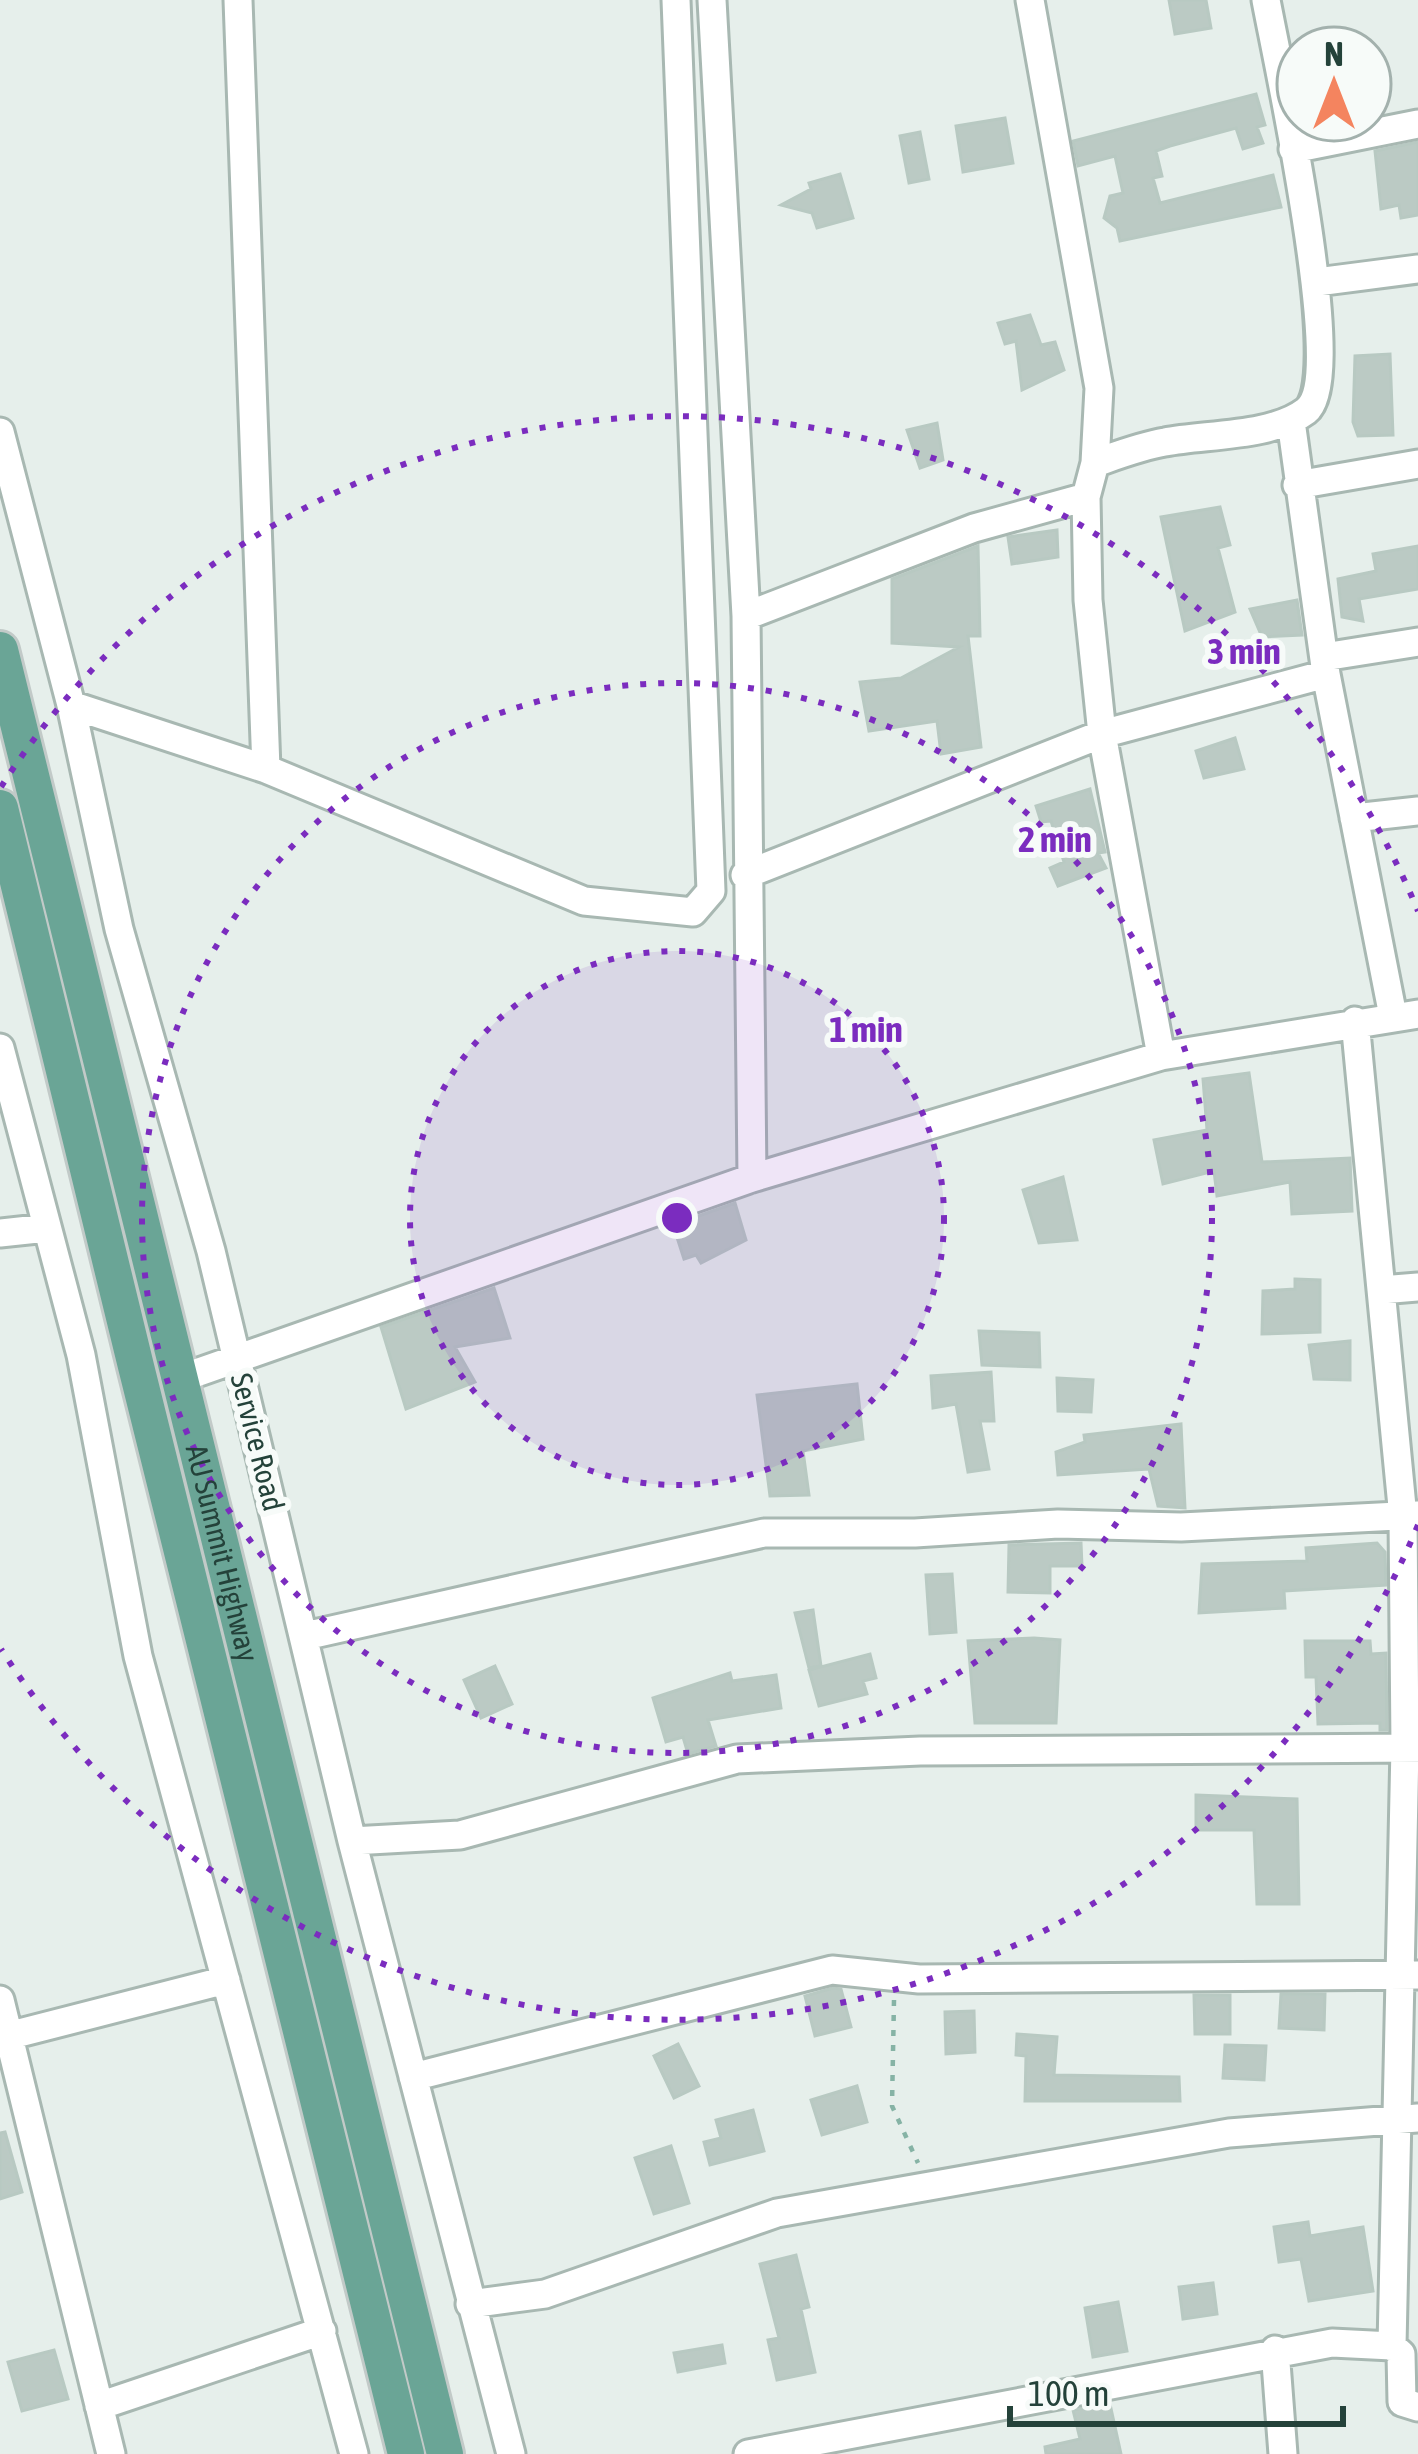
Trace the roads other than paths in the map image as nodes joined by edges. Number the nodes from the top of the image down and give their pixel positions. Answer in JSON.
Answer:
{"nodes":[{"id":1,"x":238,"y":0,"type":"edge"},
{"id":2,"x":676,"y":0,"type":"edge"},
{"id":3,"x":741,"y":0,"type":"edge"},
{"id":4,"x":1030,"y":0,"type":"edge"},
{"id":5,"x":1266,"y":0,"type":"edge"},
{"id":6,"x":713,"y":6,"type":"edge"},
{"id":7,"x":1418,"y":124,"type":"edge"},
{"id":8,"x":1293,"y":148,"type":"junction"},
{"id":9,"x":1418,"y":269,"type":"edge"},
{"id":10,"x":1317,"y":282,"type":"junction"},
{"id":11,"x":1291,"y":421,"type":"junction"},
{"id":12,"x":0,"y":432,"type":"edge"},
{"id":13,"x":1095,"y":463,"type":"junction"},
{"id":14,"x":1418,"y":464,"type":"edge"},
{"id":15,"x":1298,"y":485,"type":"junction"},
{"id":16,"x":1086,"y":497,"type":"junction"},
{"id":17,"x":746,"y":616,"type":"junction"},
{"id":18,"x":1418,"y":643,"type":"edge"},
{"id":19,"x":0,"y":650,"type":"edge"},
{"id":20,"x":1325,"y":665,"type":"junction"},
{"id":21,"x":71,"y":705,"type":"junction"},
{"id":22,"x":1102,"y":734,"type":"junction"},
{"id":23,"x":266,"y":769,"type":"junction"},
{"id":24,"x":0,"y":808,"type":"edge"},
{"id":25,"x":1418,"y":811,"type":"edge"},
{"id":26,"x":1354,"y":818,"type":"junction"},
{"id":27,"x":746,"y":875,"type":"junction"},
{"id":28,"x":1406,"y":1015,"type":"edge"},
{"id":29,"x":1355,"y":1021,"type":"junction"},
{"id":30,"x":0,"y":1048,"type":"edge"},
{"id":31,"x":1161,"y":1056,"type":"junction"},
{"id":32,"x":752,"y":1178,"type":"junction"},
{"id":33,"x":47,"y":1228,"type":"junction"},
{"id":34,"x":0,"y":1234,"type":"edge"},
{"id":35,"x":1418,"y":1287,"type":"edge"},
{"id":36,"x":1382,"y":1290,"type":"junction"},
{"id":37,"x":238,"y":1361,"type":"junction"},
{"id":38,"x":179,"y":1379,"type":"junction"},
{"id":39,"x":1411,"y":1516,"type":"edge"},
{"id":40,"x":305,"y":1636,"type":"junction"},
{"id":41,"x":1412,"y":1747,"type":"edge"},
{"id":42,"x":352,"y":1840,"type":"junction"},
{"id":43,"x":1408,"y":1974,"type":"edge"},
{"id":44,"x":226,"y":1980,"type":"junction"},
{"id":45,"x":0,"y":2000,"type":"edge"},
{"id":46,"x":4,"y":2037,"type":"edge"},
{"id":47,"x":413,"y":2077,"type":"junction"},
{"id":48,"x":1406,"y":2119,"type":"edge"},
{"id":49,"x":1405,"y":2287,"type":"edge"},
{"id":50,"x":470,"y":2303,"type":"junction"},
{"id":51,"x":322,"y":2331,"type":"junction"},
{"id":52,"x":1392,"y":2346,"type":"junction"},
{"id":53,"x":1275,"y":2350,"type":"junction"},
{"id":54,"x":99,"y":2406,"type":"junction"},
{"id":55,"x":1418,"y":2407,"type":"edge"},
{"id":56,"x":111,"y":2454,"type":"edge"},
{"id":57,"x":354,"y":2454,"type":"edge"},
{"id":58,"x":406,"y":2454,"type":"edge"},
{"id":59,"x":445,"y":2454,"type":"edge"},
{"id":60,"x":511,"y":2454,"type":"edge"},
{"id":61,"x":748,"y":2454,"type":"edge"},
{"id":62,"x":1283,"y":2454,"type":"edge"}],
"edges":[{"from":1,"to":23,"type":"street"},
{"from":2,"to":23,"type":"street"},
{"from":3,"to":6,"type":"street"},
{"from":4,"to":13,"type":"street"},
{"from":5,"to":8,"type":"street"},
{"from":6,"to":17,"type":"street"},
{"from":7,"to":8,"type":"street"},
{"from":8,"to":10,"type":"street"},
{"from":9,"to":10,"type":"street"},
{"from":10,"to":11,"type":"street"},
{"from":11,"to":13,"type":"street"},
{"from":11,"to":15,"type":"street"},
{"from":12,"to":21,"type":"street","name":"Service Road"},
{"from":13,"to":16,"type":"street"},
{"from":14,"to":15,"type":"street"},
{"from":15,"to":20,"type":"street"},
{"from":16,"to":17,"type":"street"},
{"from":16,"to":22,"type":"street"},
{"from":17,"to":27,"type":"street"},
{"from":18,"to":20,"type":"street"},
{"from":19,"to":38,"type":"main road","name":"AU Summit Highway"},
{"from":20,"to":22,"type":"street"},
{"from":20,"to":26,"type":"street"},
{"from":21,"to":23,"type":"street"},
{"from":21,"to":37,"type":"street","name":"Service Road"},
{"from":22,"to":27,"type":"street"},
{"from":22,"to":31,"type":"street"},
{"from":24,"to":58,"type":"main road","name":"AU Summit Highway"},
{"from":25,"to":26,"type":"street"},
{"from":26,"to":28,"type":"street"},
{"from":27,"to":32,"type":"street"},
{"from":28,"to":29,"type":"street"},
{"from":29,"to":31,"type":"street"},
{"from":29,"to":36,"type":"street"},
{"from":30,"to":33,"type":"street"},
{"from":31,"to":32,"type":"street"},
{"from":32,"to":37,"type":"street"},
{"from":33,"to":34,"type":"street"},
{"from":33,"to":44,"type":"street"},
{"from":35,"to":36,"type":"street"},
{"from":36,"to":39,"type":"street"},
{"from":37,"to":38,"type":"street"},
{"from":37,"to":40,"type":"street","name":"Service Road"},
{"from":38,"to":59,"type":"main road","name":"AU Summit Highway"},
{"from":39,"to":40,"type":"street"},
{"from":39,"to":41,"type":"street"},
{"from":40,"to":42,"type":"street","name":"Service Road"},
{"from":41,"to":42,"type":"street"},
{"from":41,"to":43,"type":"street"},
{"from":42,"to":47,"type":"street","name":"Service Road"},
{"from":43,"to":47,"type":"street"},
{"from":43,"to":48,"type":"street"},
{"from":44,"to":46,"type":"street"},
{"from":44,"to":51,"type":"street"},
{"from":45,"to":46,"type":"street"},
{"from":46,"to":54,"type":"street"},
{"from":47,"to":50,"type":"street","name":"Service Road"},
{"from":48,"to":49,"type":"street"},
{"from":48,"to":50,"type":"street"},
{"from":49,"to":52,"type":"street"},
{"from":50,"to":60,"type":"street","name":"Service Road"},
{"from":51,"to":54,"type":"street"},
{"from":51,"to":57,"type":"street"},
{"from":52,"to":53,"type":"street"},
{"from":52,"to":55,"type":"street"},
{"from":53,"to":61,"type":"street"},
{"from":53,"to":62,"type":"street"},
{"from":54,"to":56,"type":"street"}]}
